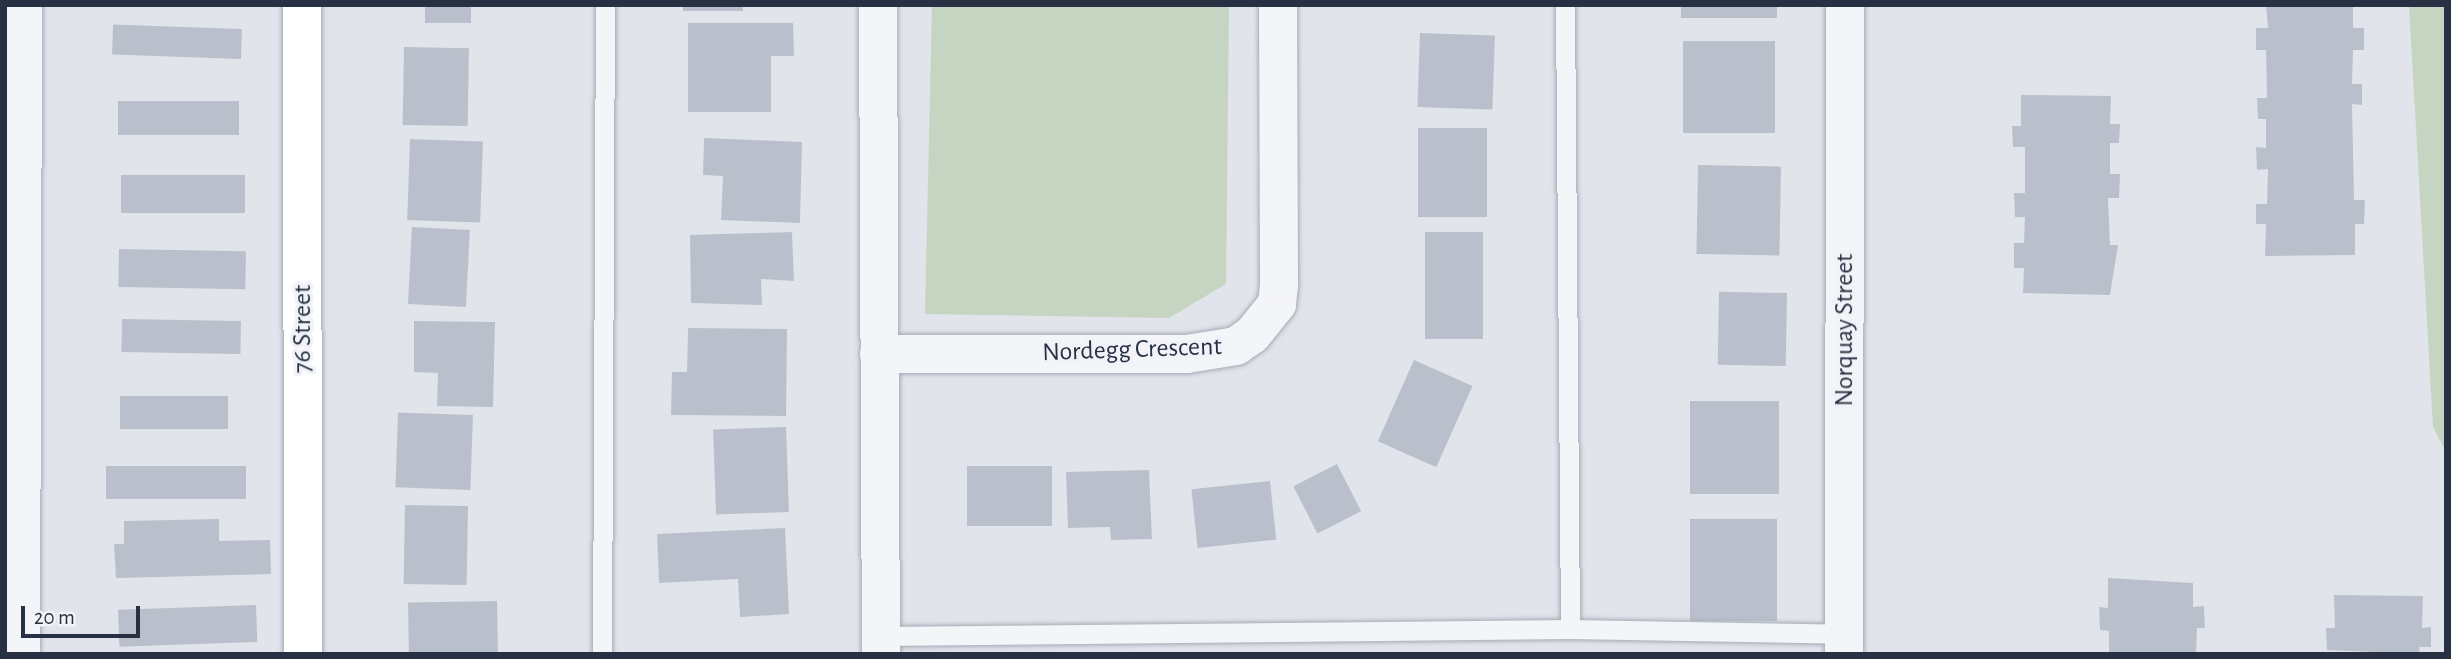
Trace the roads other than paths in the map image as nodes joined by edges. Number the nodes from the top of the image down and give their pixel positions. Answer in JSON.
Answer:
{"nodes":[{"id":1,"x":23,"y":5,"type":"edge"},
{"id":2,"x":302,"y":5,"type":"edge"},
{"id":3,"x":605,"y":5,"type":"edge"},
{"id":4,"x":878,"y":5,"type":"edge"},
{"id":5,"x":1278,"y":5,"type":"edge"},
{"id":6,"x":1565,"y":5,"type":"edge"},
{"id":7,"x":1845,"y":5,"type":"edge"},
{"id":8,"x":879,"y":354,"type":"junction"},
{"id":9,"x":1570,"y":629,"type":"junction"},
{"id":10,"x":1844,"y":644,"type":"edge"},
{"id":11,"x":881,"y":645,"type":"edge"},
{"id":12,"x":21,"y":654,"type":"edge"},
{"id":13,"x":303,"y":654,"type":"edge"},
{"id":14,"x":602,"y":654,"type":"edge"}],
"edges":[{"from":1,"to":12,"type":"street"},
{"from":2,"to":13,"type":"street","name":"76 Street"},
{"from":3,"to":14,"type":"lane"},
{"from":4,"to":8,"type":"street"},
{"from":5,"to":8,"type":"street","name":"Nordegg Crescent"},
{"from":6,"to":9,"type":"lane"},
{"from":7,"to":10,"type":"street","name":"Norquay Street"},
{"from":8,"to":11,"type":"street"},
{"from":9,"to":10,"type":"lane"},
{"from":9,"to":11,"type":"lane"}]}
